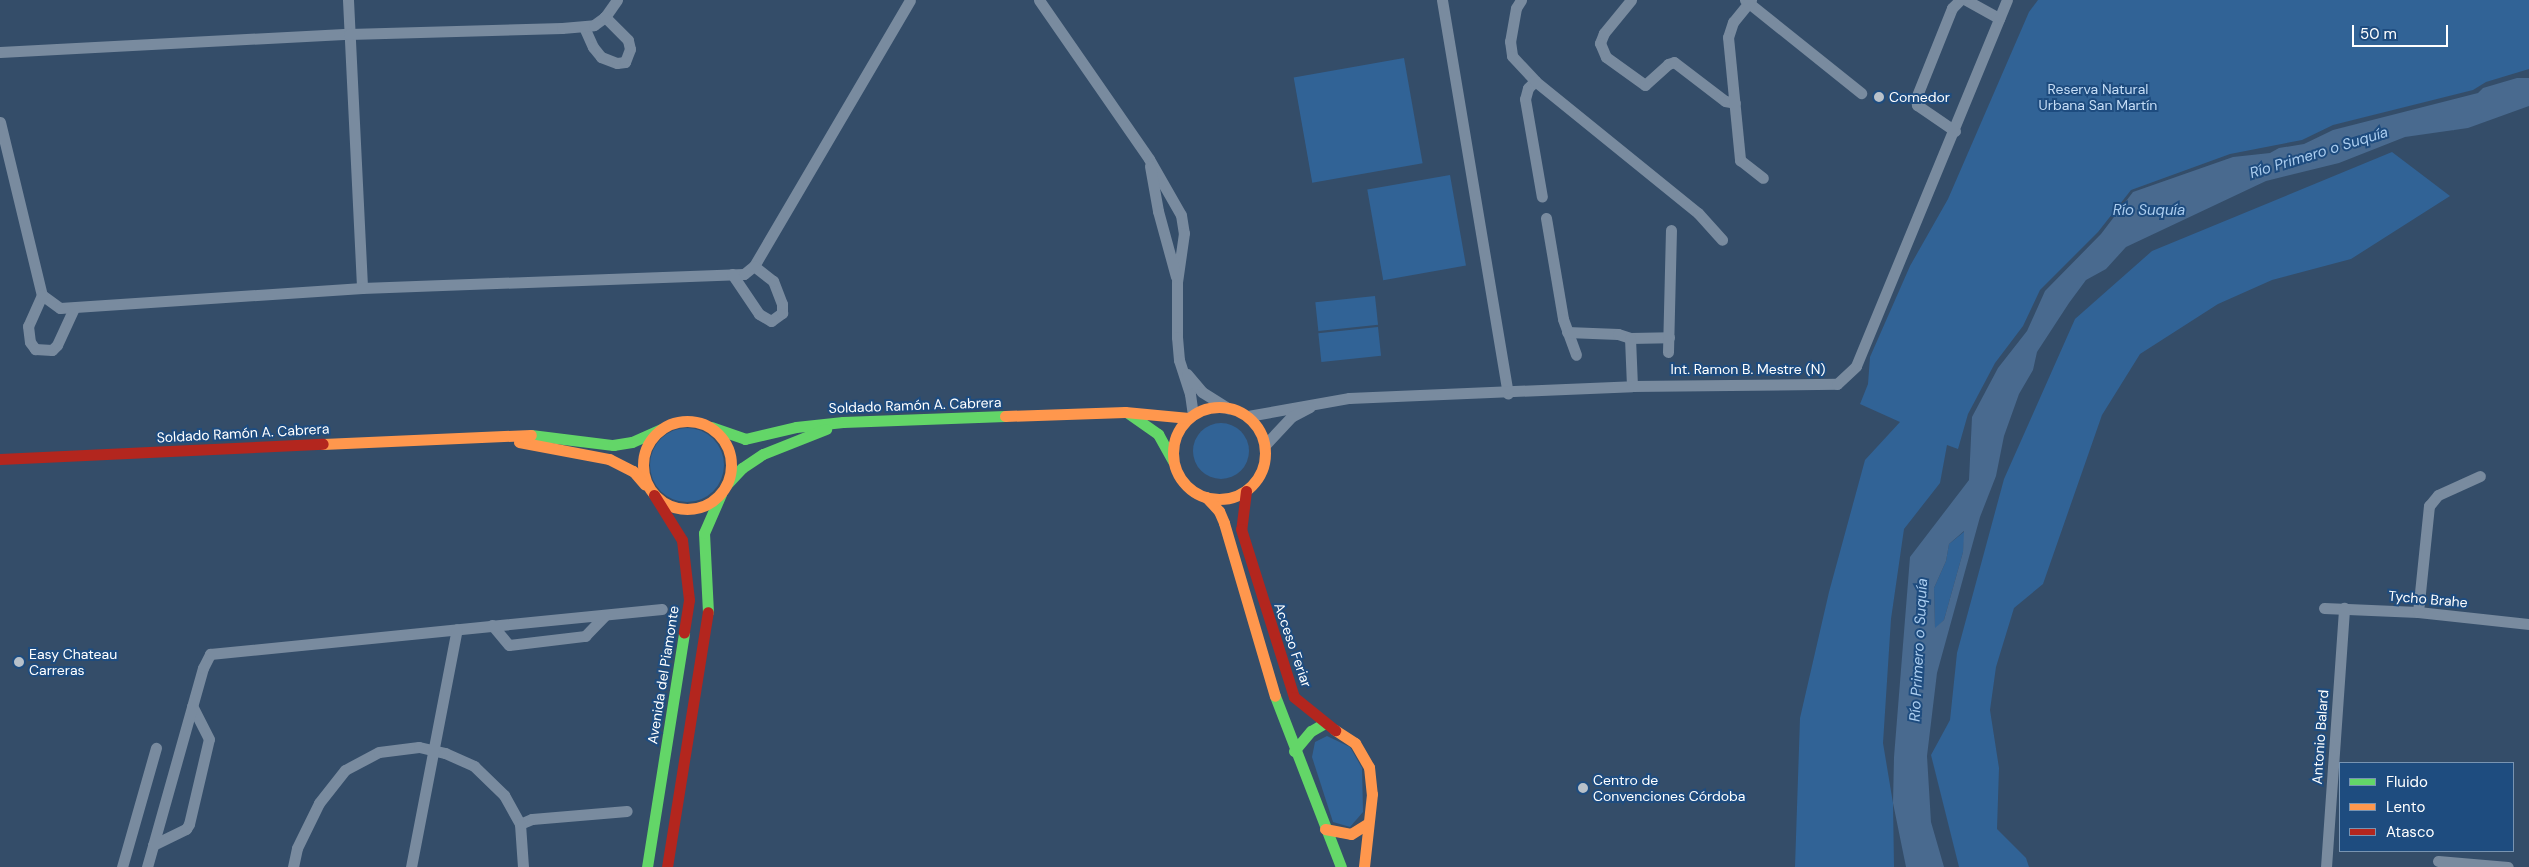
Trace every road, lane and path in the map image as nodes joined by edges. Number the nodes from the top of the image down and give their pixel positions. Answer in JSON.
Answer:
{"nodes":[{"id":1,"x":348,"y":0,"type":"edge"},
{"id":2,"x":616,"y":0,"type":"edge"},
{"id":3,"x":910,"y":0,"type":"edge"},
{"id":4,"x":1039,"y":0,"type":"edge"},
{"id":5,"x":1442,"y":0,"type":"edge"},
{"id":6,"x":1521,"y":0,"type":"edge"},
{"id":7,"x":1631,"y":0,"type":"edge"},
{"id":8,"x":1960,"y":0,"type":"edge"},
{"id":9,"x":1966,"y":0,"type":"edge"},
{"id":10,"x":2007,"y":0,"type":"edge"},
{"id":11,"x":1748,"y":1,"type":"edge"},
{"id":12,"x":605,"y":17,"type":"junction"},
{"id":13,"x":1998,"y":18,"type":"junction"},
{"id":14,"x":584,"y":26,"type":"junction"},
{"id":15,"x":349,"y":34,"type":"junction"},
{"id":16,"x":0,"y":52,"type":"edge"},
{"id":17,"x":1535,"y":80,"type":"junction"},
{"id":18,"x":1861,"y":93,"type":"dead end"},
{"id":19,"x":1735,"y":103,"type":"junction"},
{"id":20,"x":0,"y":122,"type":"edge"},
{"id":21,"x":1955,"y":131,"type":"junction"},
{"id":22,"x":1149,"y":159,"type":"junction"},
{"id":23,"x":1763,"y":178,"type":"dead end"},
{"id":24,"x":1542,"y":197,"type":"dead end"},
{"id":25,"x":1546,"y":218,"type":"dead end"},
{"id":26,"x":1671,"y":230,"type":"dead end"},
{"id":27,"x":1722,"y":240,"type":"dead end"},
{"id":28,"x":754,"y":266,"type":"junction"},
{"id":29,"x":732,"y":274,"type":"junction"},
{"id":30,"x":1178,"y":282,"type":"junction"},
{"id":31,"x":362,"y":288,"type":"junction"},
{"id":32,"x":42,"y":295,"type":"junction"},
{"id":33,"x":74,"y":308,"type":"junction"},
{"id":34,"x":1567,"y":332,"type":"junction"},
{"id":35,"x":1669,"y":337,"type":"junction"},
{"id":36,"x":1630,"y":338,"type":"junction"},
{"id":37,"x":1668,"y":352,"type":"dead end"},
{"id":38,"x":1576,"y":355,"type":"dead end"},
{"id":39,"x":1179,"y":360,"type":"junction"},
{"id":40,"x":1632,"y":386,"type":"junction"},
{"id":41,"x":1508,"y":392,"type":"junction"},
{"id":42,"x":1328,"y":401,"type":"junction"},
{"id":43,"x":1228,"y":408,"type":"junction"},
{"id":44,"x":1125,"y":412,"type":"junction"},
{"id":45,"x":1191,"y":416,"type":"junction"},
{"id":46,"x":1248,"y":416,"type":"junction"},
{"id":47,"x":843,"y":422,"type":"junction"},
{"id":48,"x":710,"y":427,"type":"junction"},
{"id":49,"x":661,"y":428,"type":"junction"},
{"id":50,"x":488,"y":437,"type":"junction"},
{"id":51,"x":1265,"y":445,"type":"junction"},
{"id":52,"x":0,"y":459,"type":"edge"},
{"id":53,"x":1178,"y":473,"type":"junction"},
{"id":54,"x":2480,"y":476,"type":"dead end"},
{"id":55,"x":724,"y":489,"type":"junction"},
{"id":56,"x":1246,"y":490,"type":"junction"},
{"id":57,"x":652,"y":492,"type":"junction"},
{"id":58,"x":1206,"y":497,"type":"junction"},
{"id":59,"x":2324,"y":608,"type":"dead end"},
{"id":60,"x":2344,"y":608,"type":"junction"},
{"id":61,"x":662,"y":610,"type":"dead end"},
{"id":62,"x":2418,"y":612,"type":"junction"},
{"id":63,"x":605,"y":615,"type":"junction"},
{"id":64,"x":2529,"y":624,"type":"edge"},
{"id":65,"x":492,"y":625,"type":"junction"},
{"id":66,"x":457,"y":629,"type":"junction"},
{"id":67,"x":192,"y":706,"type":"junction"},
{"id":68,"x":1326,"y":723,"type":"junction"},
{"id":69,"x":156,"y":748,"type":"dead end"},
{"id":70,"x":434,"y":750,"type":"junction"},
{"id":71,"x":1294,"y":751,"type":"junction"},
{"id":72,"x":627,"y":811,"type":"dead end"},
{"id":73,"x":520,"y":824,"type":"junction"},
{"id":74,"x":1367,"y":824,"type":"junction"},
{"id":75,"x":1326,"y":829,"type":"junction"},
{"id":76,"x":153,"y":845,"type":"junction"},
{"id":77,"x":2438,"y":861,"type":"dead end"},
{"id":78,"x":122,"y":867,"type":"edge"},
{"id":79,"x":147,"y":867,"type":"edge"},
{"id":80,"x":293,"y":867,"type":"edge"},
{"id":81,"x":411,"y":867,"type":"edge"},
{"id":82,"x":523,"y":867,"type":"edge"},
{"id":83,"x":647,"y":867,"type":"edge"},
{"id":84,"x":667,"y":867,"type":"edge"},
{"id":85,"x":1341,"y":867,"type":"edge"},
{"id":86,"x":1364,"y":867,"type":"edge"},
{"id":87,"x":2326,"y":867,"type":"edge"},
{"id":88,"x":2508,"y":867,"type":"edge"}],
"edges":[{"from":1,"to":15,"type":"street"},
{"from":2,"to":12,"type":"street"},
{"from":3,"to":28,"type":"street"},
{"from":4,"to":22,"type":"street"},
{"from":5,"to":41,"type":"street"},
{"from":6,"to":17,"type":"street"},
{"from":7,"to":19,"type":"street"},
{"from":8,"to":21,"type":"street"},
{"from":9,"to":13,"type":"street"},
{"from":10,"to":13,"type":"street","name":"Int. Ramon B. Mestre (N)"},
{"from":11,"to":18,"type":"street"},
{"from":11,"to":19,"type":"street"},
{"from":12,"to":14,"type":"street"},
{"from":12,"to":14,"type":"street"},
{"from":13,"to":21,"type":"street","name":"Int. Ramon B. Mestre (N)"},
{"from":14,"to":15,"type":"street"},
{"from":15,"to":16,"type":"street"},
{"from":15,"to":31,"type":"street"},
{"from":17,"to":24,"type":"street"},
{"from":17,"to":27,"type":"street"},
{"from":19,"to":23,"type":"street"},
{"from":20,"to":32,"type":"street"},
{"from":21,"to":40,"type":"street","name":"Int. Ramon B. Mestre (N)"},
{"from":22,"to":30,"type":"street"},
{"from":22,"to":30,"type":"street"},
{"from":25,"to":34,"type":"street"},
{"from":26,"to":35,"type":"street"},
{"from":28,"to":29,"type":"street"},
{"from":28,"to":29,"type":"street"},
{"from":29,"to":31,"type":"street"},
{"from":30,"to":39,"type":"street"},
{"from":31,"to":33,"type":"street"},
{"from":32,"to":33,"type":"street"},
{"from":32,"to":33,"type":"street"},
{"from":34,"to":36,"type":"street"},
{"from":34,"to":38,"type":"street"},
{"from":35,"to":36,"type":"street"},
{"from":35,"to":37,"type":"street"},
{"from":36,"to":40,"type":"street"},
{"from":39,"to":43,"type":"street"},
{"from":39,"to":45,"type":"street"},
{"from":40,"to":41,"type":"street","name":"Int. Ramon B. Mestre (N)"},
{"from":41,"to":42,"type":"street","name":"Int. Ramon B. Mestre (N)"},
{"from":42,"to":46,"type":"street","name":"Int. Ramon B. Mestre (N)"},
{"from":42,"to":51,"type":"street","name":"Int. Ramon B. Mestre (N)"},
{"from":43,"to":45,"type":"main road"},
{"from":43,"to":46,"type":"main road"},
{"from":44,"to":45,"type":"main road","name":"Soldado Ramón A. Cabrera"},
{"from":44,"to":47,"type":"main road","name":"Soldado Ramón A. Cabrera"},
{"from":44,"to":53,"type":"main road"},
{"from":45,"to":53,"type":"main road"},
{"from":46,"to":51,"type":"main road"},
{"from":47,"to":48,"type":"main road","name":"Soldado Ramón A. Cabrera"},
{"from":47,"to":55,"type":"main road"},
{"from":48,"to":49,"type":"main road"},
{"from":48,"to":55,"type":"main road"},
{"from":49,"to":50,"type":"main road"},
{"from":49,"to":57,"type":"main road"},
{"from":50,"to":52,"type":"main road","name":"Soldado Ramón A. Cabrera"},
{"from":50,"to":57,"type":"main road"},
{"from":51,"to":56,"type":"main road"},
{"from":53,"to":58,"type":"main road"},
{"from":54,"to":62,"type":"street"},
{"from":55,"to":57,"type":"main road"},
{"from":55,"to":84,"type":"main road"},
{"from":56,"to":58,"type":"main road"},
{"from":56,"to":68,"type":"main road","name":"Acceso Feriar"},
{"from":57,"to":83,"type":"main road","name":"Avenida del Piamonte"},
{"from":58,"to":71,"type":"main road"},
{"from":59,"to":60,"type":"street","name":"Tycho Brahe"},
{"from":60,"to":62,"type":"street","name":"Tycho Brahe"},
{"from":60,"to":87,"type":"street","name":"Antonio Balard"},
{"from":61,"to":63,"type":"street"},
{"from":62,"to":64,"type":"street","name":"Tycho Brahe"},
{"from":63,"to":65,"type":"street"},
{"from":63,"to":65,"type":"street"},
{"from":65,"to":66,"type":"street"},
{"from":66,"to":67,"type":"street"},
{"from":66,"to":70,"type":"street"},
{"from":67,"to":76,"type":"street"},
{"from":67,"to":76,"type":"street"},
{"from":68,"to":71,"type":"main road"},
{"from":68,"to":74,"type":"main road","name":"Acceso Feriar"},
{"from":69,"to":78,"type":"street"},
{"from":70,"to":73,"type":"street"},
{"from":70,"to":80,"type":"street"},
{"from":70,"to":81,"type":"street"},
{"from":71,"to":75,"type":"main road"},
{"from":72,"to":73,"type":"street"},
{"from":73,"to":82,"type":"street"},
{"from":74,"to":75,"type":"main road"},
{"from":74,"to":86,"type":"main road","name":"Acceso Feriar"},
{"from":75,"to":85,"type":"main road"},
{"from":76,"to":79,"type":"street"},
{"from":77,"to":88,"type":"street"}]}
